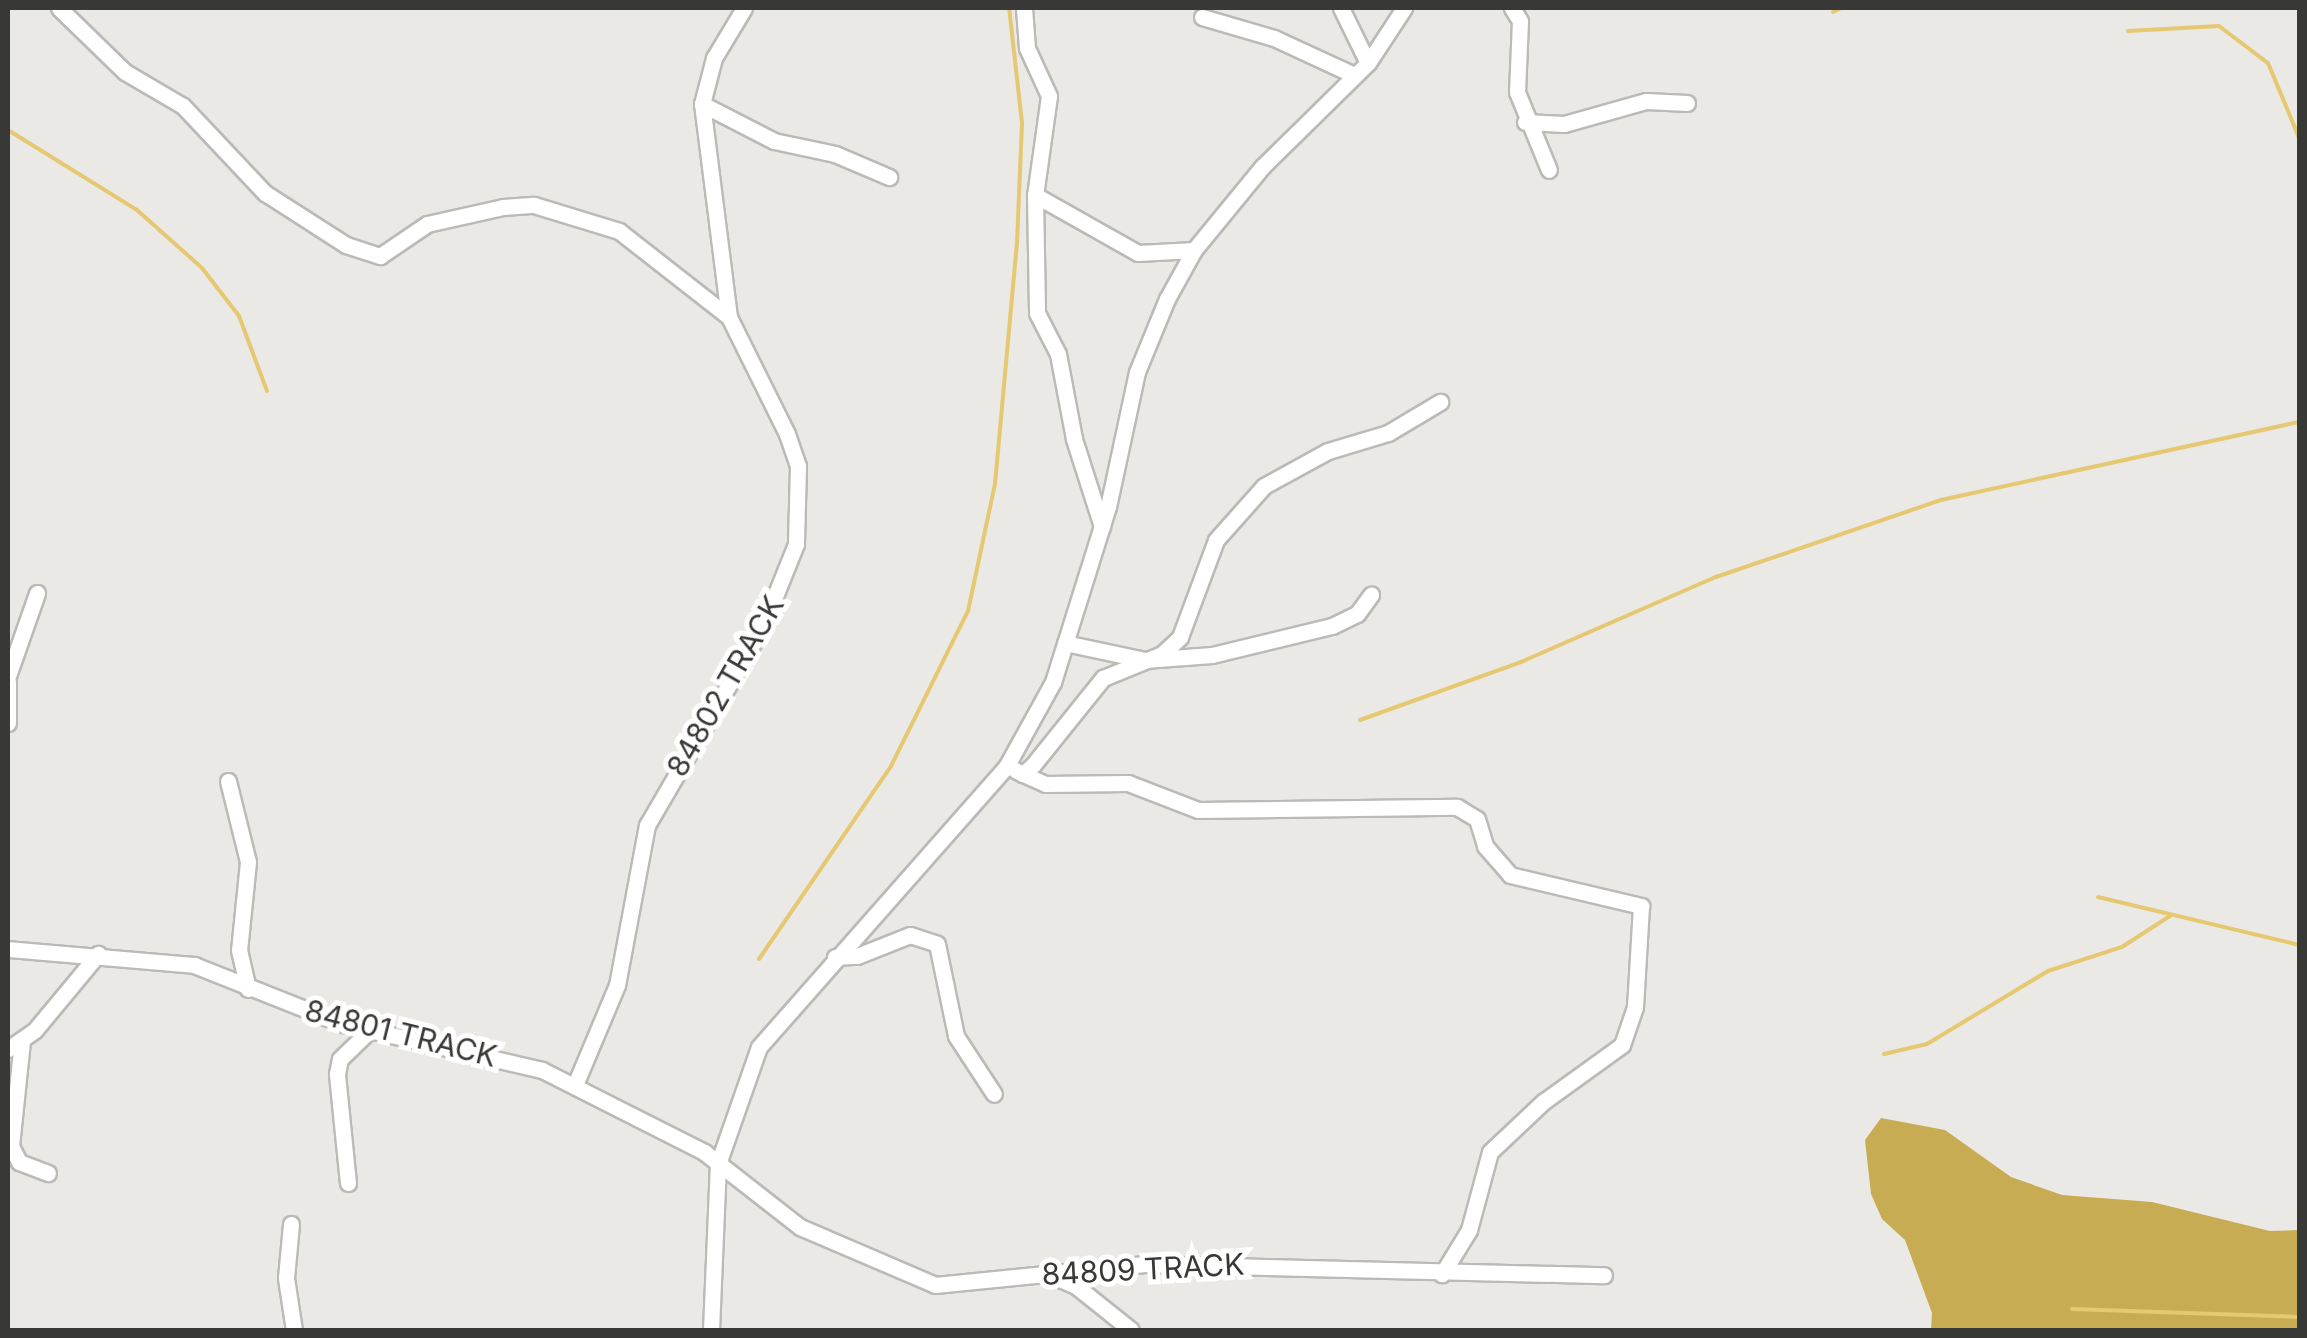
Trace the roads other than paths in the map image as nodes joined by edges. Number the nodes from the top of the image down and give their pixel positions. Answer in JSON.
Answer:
{"nodes":[{"id":1,"x":60,"y":8,"type":"edge"},
{"id":2,"x":744,"y":8,"type":"edge"},
{"id":3,"x":1024,"y":8,"type":"edge"},
{"id":4,"x":1341,"y":8,"type":"edge"},
{"id":5,"x":1404,"y":8,"type":"edge"},
{"id":6,"x":1512,"y":8,"type":"edge"},
{"id":7,"x":1202,"y":17,"type":"dead end"},
{"id":8,"x":1368,"y":63,"type":"junction"},
{"id":9,"x":1354,"y":75,"type":"junction"},
{"id":10,"x":702,"y":104,"type":"junction"},
{"id":11,"x":1687,"y":104,"type":"dead end"},
{"id":12,"x":1525,"y":122,"type":"junction"},
{"id":13,"x":1550,"y":170,"type":"dead end"},
{"id":14,"x":889,"y":177,"type":"dead end"},
{"id":15,"x":1035,"y":195,"type":"junction"},
{"id":16,"x":1194,"y":250,"type":"junction"},
{"id":17,"x":724,"y":280,"type":"junction"},
{"id":18,"x":692,"y":286,"type":"junction"},
{"id":19,"x":729,"y":318,"type":"junction"},
{"id":20,"x":1440,"y":402,"type":"dead end"},
{"id":21,"x":1102,"y":527,"type":"junction"},
{"id":22,"x":38,"y":593,"type":"dead end"},
{"id":23,"x":1371,"y":595,"type":"dead end"},
{"id":24,"x":1065,"y":643,"type":"junction"},
{"id":25,"x":1145,"y":660,"type":"junction"},
{"id":26,"x":8,"y":679,"type":"edge"},
{"id":27,"x":8,"y":723,"type":"edge"},
{"id":28,"x":1006,"y":767,"type":"junction"},
{"id":29,"x":1023,"y":774,"type":"junction"},
{"id":30,"x":228,"y":781,"type":"dead end"},
{"id":31,"x":8,"y":949,"type":"edge"},
{"id":32,"x":98,"y":954,"type":"junction"},
{"id":33,"x":835,"y":957,"type":"junction"},
{"id":34,"x":248,"y":989,"type":"junction"},
{"id":35,"x":371,"y":1030,"type":"junction"},
{"id":36,"x":15,"y":1045,"type":"edge"},
{"id":37,"x":575,"y":1084,"type":"junction"},
{"id":38,"x":994,"y":1094,"type":"dead end"},
{"id":39,"x":718,"y":1164,"type":"junction"},
{"id":40,"x":48,"y":1173,"type":"dead end"},
{"id":41,"x":348,"y":1183,"type":"dead end"},
{"id":42,"x":291,"y":1224,"type":"dead end"},
{"id":43,"x":1044,"y":1272,"type":"junction"},
{"id":44,"x":1442,"y":1274,"type":"junction"},
{"id":45,"x":1604,"y":1275,"type":"dead end"},
{"id":46,"x":294,"y":1330,"type":"edge"},
{"id":47,"x":711,"y":1330,"type":"edge"},
{"id":48,"x":1131,"y":1330,"type":"edge"}],
"edges":[{"from":1,"to":18,"type":"street","name":"84802 TRACK"},
{"from":2,"to":10,"type":"street"},
{"from":3,"to":15,"type":"street"},
{"from":4,"to":8,"type":"street"},
{"from":5,"to":8,"type":"street"},
{"from":6,"to":12,"type":"street"},
{"from":7,"to":9,"type":"street"},
{"from":8,"to":9,"type":"street"},
{"from":9,"to":16,"type":"street"},
{"from":10,"to":14,"type":"street"},
{"from":10,"to":17,"type":"street"},
{"from":11,"to":12,"type":"street"},
{"from":12,"to":13,"type":"street"},
{"from":15,"to":16,"type":"street"},
{"from":15,"to":21,"type":"street"},
{"from":16,"to":21,"type":"street"},
{"from":17,"to":18,"type":"street"},
{"from":17,"to":19,"type":"street"},
{"from":18,"to":19,"type":"street","name":"84802 TRACK"},
{"from":19,"to":37,"type":"street","name":"84802 TRACK"},
{"from":20,"to":25,"type":"street"},
{"from":21,"to":24,"type":"street"},
{"from":22,"to":26,"type":"street"},
{"from":23,"to":25,"type":"street"},
{"from":24,"to":25,"type":"street"},
{"from":24,"to":28,"type":"street"},
{"from":25,"to":29,"type":"street"},
{"from":26,"to":27,"type":"street"},
{"from":28,"to":29,"type":"street"},
{"from":28,"to":33,"type":"street"},
{"from":29,"to":44,"type":"street"},
{"from":30,"to":34,"type":"street"},
{"from":31,"to":32,"type":"street","name":"84801 TRACK"},
{"from":32,"to":34,"type":"street","name":"84801 TRACK"},
{"from":32,"to":36,"type":"street"},
{"from":33,"to":38,"type":"street"},
{"from":33,"to":39,"type":"street"},
{"from":34,"to":35,"type":"street","name":"84801 TRACK"},
{"from":35,"to":37,"type":"street","name":"84801 TRACK"},
{"from":35,"to":41,"type":"street"},
{"from":36,"to":40,"type":"street"},
{"from":37,"to":39,"type":"street","name":"84801 TRACK"},
{"from":39,"to":43,"type":"street","name":"84809 TRACK"},
{"from":39,"to":47,"type":"street"},
{"from":42,"to":46,"type":"street"},
{"from":43,"to":44,"type":"street","name":"84809 TRACK"},
{"from":43,"to":48,"type":"street"},
{"from":44,"to":45,"type":"street","name":"84809 TRACK"}]}
